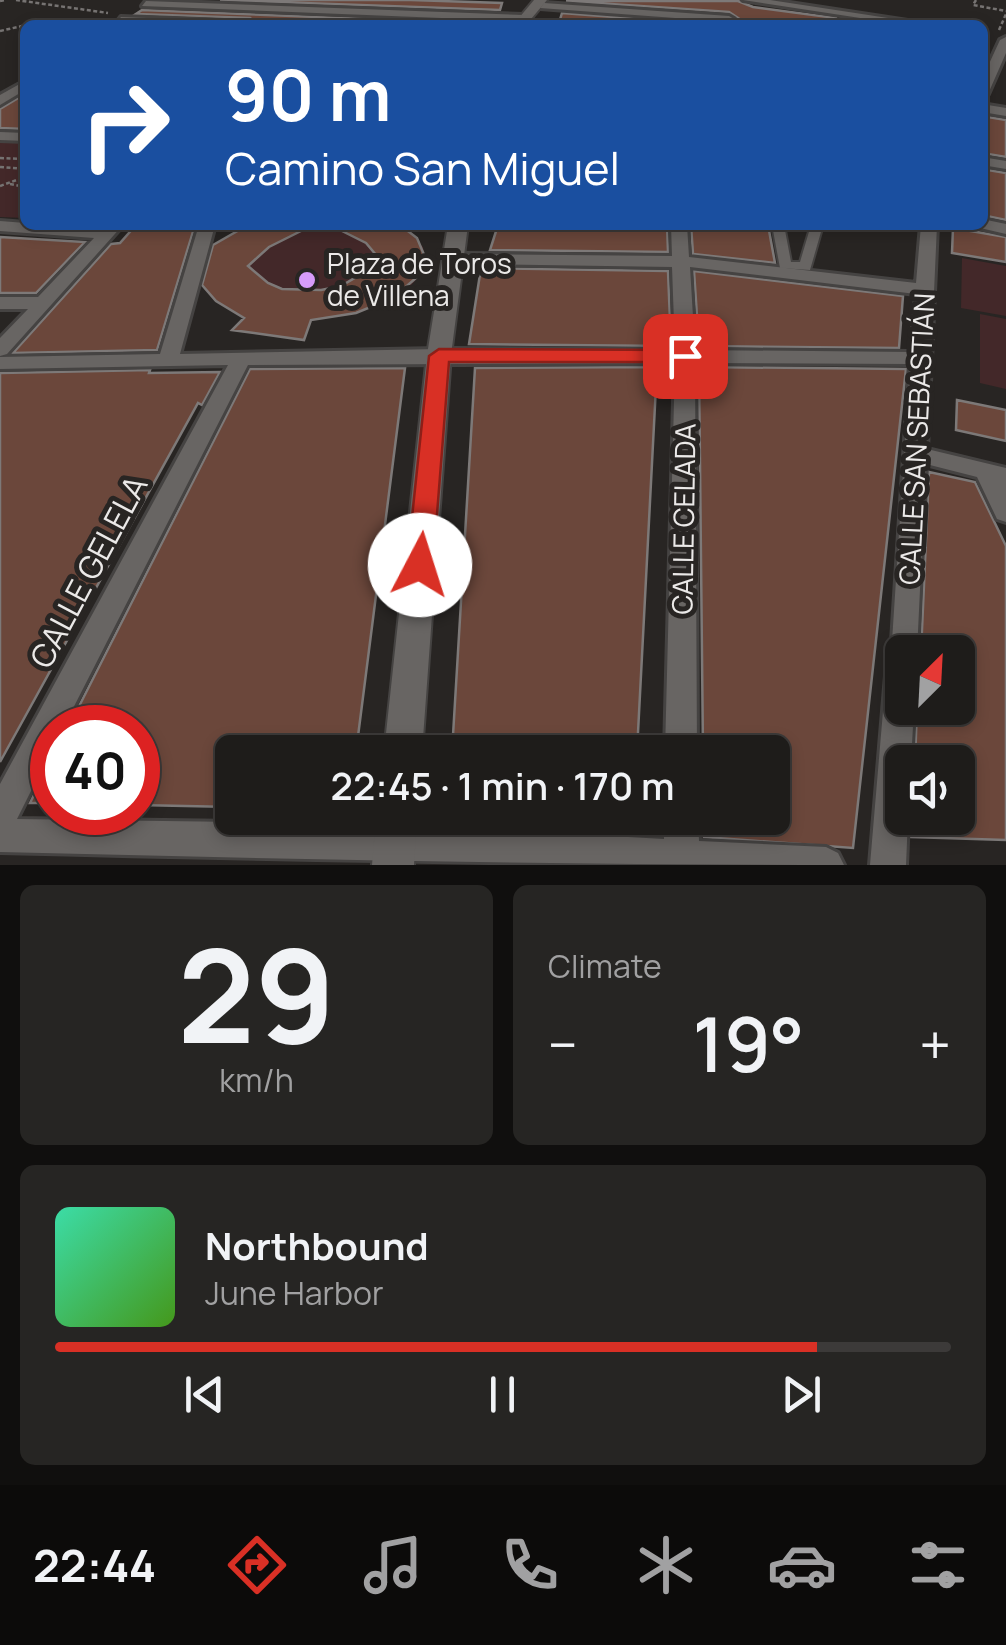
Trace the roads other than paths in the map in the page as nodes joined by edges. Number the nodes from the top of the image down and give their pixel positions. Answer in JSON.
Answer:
{"nodes":[{"id":1,"x":270,"y":0,"type":"edge"},
{"id":2,"x":394,"y":0,"type":"edge"},
{"id":3,"x":751,"y":0,"type":"edge"},
{"id":4,"x":148,"y":2,"type":"edge"},
{"id":5,"x":546,"y":2,"type":"edge"},
{"id":6,"x":260,"y":8,"type":"junction"},
{"id":7,"x":836,"y":12,"type":"junction"},
{"id":8,"x":381,"y":13,"type":"junction"},
{"id":9,"x":117,"y":20,"type":"edge"},
{"id":10,"x":247,"y":20,"type":"edge"},
{"id":11,"x":375,"y":20,"type":"edge"},
{"id":12,"x":481,"y":20,"type":"edge"},
{"id":13,"x":527,"y":20,"type":"edge"},
{"id":14,"x":707,"y":20,"type":"edge"},
{"id":15,"x":727,"y":20,"type":"edge"},
{"id":16,"x":828,"y":20,"type":"edge"},
{"id":17,"x":893,"y":20,"type":"edge"},
{"id":18,"x":1003,"y":37,"type":"edge"},
{"id":19,"x":994,"y":68,"type":"edge"},
{"id":20,"x":110,"y":230,"type":"edge"},
{"id":21,"x":205,"y":230,"type":"edge"},
{"id":22,"x":457,"y":230,"type":"edge"},
{"id":23,"x":474,"y":230,"type":"edge"},
{"id":24,"x":680,"y":230,"type":"edge"},
{"id":25,"x":779,"y":230,"type":"edge"},
{"id":26,"x":816,"y":230,"type":"edge"},
{"id":27,"x":929,"y":230,"type":"edge"},
{"id":28,"x":466,"y":259,"type":"junction"},
{"id":29,"x":682,"y":263,"type":"junction"},
{"id":30,"x":926,"y":290,"type":"junction"},
{"id":31,"x":0,"y":303,"type":"edge"},
{"id":32,"x":42,"y":303,"type":"junction"},
{"id":33,"x":446,"y":311,"type":"junction"},
{"id":34,"x":0,"y":350,"type":"edge"},
{"id":35,"x":439,"y":356,"type":"junction"},
{"id":36,"x":685,"y":356,"type":"junction"},
{"id":37,"x":923,"y":358,"type":"junction"},
{"id":38,"x":241,"y":359,"type":"junction"},
{"id":39,"x":168,"y":360,"type":"junction"},
{"id":40,"x":0,"y":364,"type":"edge"},
{"id":41,"x":918,"y":454,"type":"junction"},
{"id":42,"x":996,"y":474,"type":"edge"},
{"id":43,"x":1006,"y":513,"type":"edge"},
{"id":44,"x":905,"y":635,"type":"edge"},
{"id":45,"x":898,"y":725,"type":"edge"},
{"id":46,"x":405,"y":735,"type":"edge"},
{"id":47,"x":682,"y":735,"type":"edge"},
{"id":48,"x":0,"y":817,"type":"edge"},
{"id":49,"x":0,"y":835,"type":"edge"},
{"id":50,"x":681,"y":835,"type":"edge"},
{"id":51,"x":395,"y":841,"type":"edge"},
{"id":52,"x":682,"y":860,"type":"junction"},
{"id":53,"x":826,"y":865,"type":"edge"},
{"id":54,"x":888,"y":865,"type":"edge"}],
"edges":[{"from":1,"to":6,"type":"street"},
{"from":2,"to":8,"type":"street"},
{"from":3,"to":7,"type":"street"},
{"from":3,"to":15,"type":"street"},
{"from":4,"to":6,"type":"street"},
{"from":4,"to":9,"type":"street"},
{"from":5,"to":13,"type":"street"},
{"from":5,"to":14,"type":"street"},
{"from":6,"to":8,"type":"street"},
{"from":6,"to":10,"type":"street"},
{"from":7,"to":16,"type":"street"},
{"from":7,"to":17,"type":"street"},
{"from":8,"to":11,"type":"street"},
{"from":8,"to":12,"type":"street"},
{"from":18,"to":19,"type":"street"},
{"from":20,"to":32,"type":"street"},
{"from":21,"to":39,"type":"street"},
{"from":22,"to":33,"type":"street"},
{"from":23,"to":28,"type":"street"},
{"from":24,"to":29,"type":"street","name":"CALLE CELADA"},
{"from":25,"to":26,"type":"street"},
{"from":27,"to":30,"type":"street","name":"CALLE SAN SEBASTIÁN"},
{"from":28,"to":29,"type":"street"},
{"from":28,"to":33,"type":"street"},
{"from":29,"to":30,"type":"street"},
{"from":29,"to":36,"type":"street","name":"CALLE CELADA"},
{"from":30,"to":37,"type":"street","name":"CALLE SAN SEBASTIÁN"},
{"from":31,"to":32,"type":"street"},
{"from":32,"to":34,"type":"street"},
{"from":33,"to":35,"type":"street"},
{"from":35,"to":36,"type":"street"},
{"from":35,"to":38,"type":"street"},
{"from":35,"to":46,"type":"street"},
{"from":36,"to":37,"type":"street"},
{"from":36,"to":47,"type":"street","name":"CALLE CELADA"},
{"from":37,"to":41,"type":"street","name":"CALLE SAN SEBASTIÁN"},
{"from":38,"to":39,"type":"street"},
{"from":38,"to":48,"type":"street","name":"CALLE GELELA"},
{"from":39,"to":40,"type":"street"},
{"from":41,"to":42,"type":"street"},
{"from":41,"to":44,"type":"street","name":"CALLE SAN SEBASTIÁN"},
{"from":42,"to":43,"type":"street"},
{"from":45,"to":54,"type":"street"},
{"from":49,"to":51,"type":"street"},
{"from":50,"to":52,"type":"street"},
{"from":51,"to":52,"type":"street"},
{"from":52,"to":53,"type":"street"}]}
